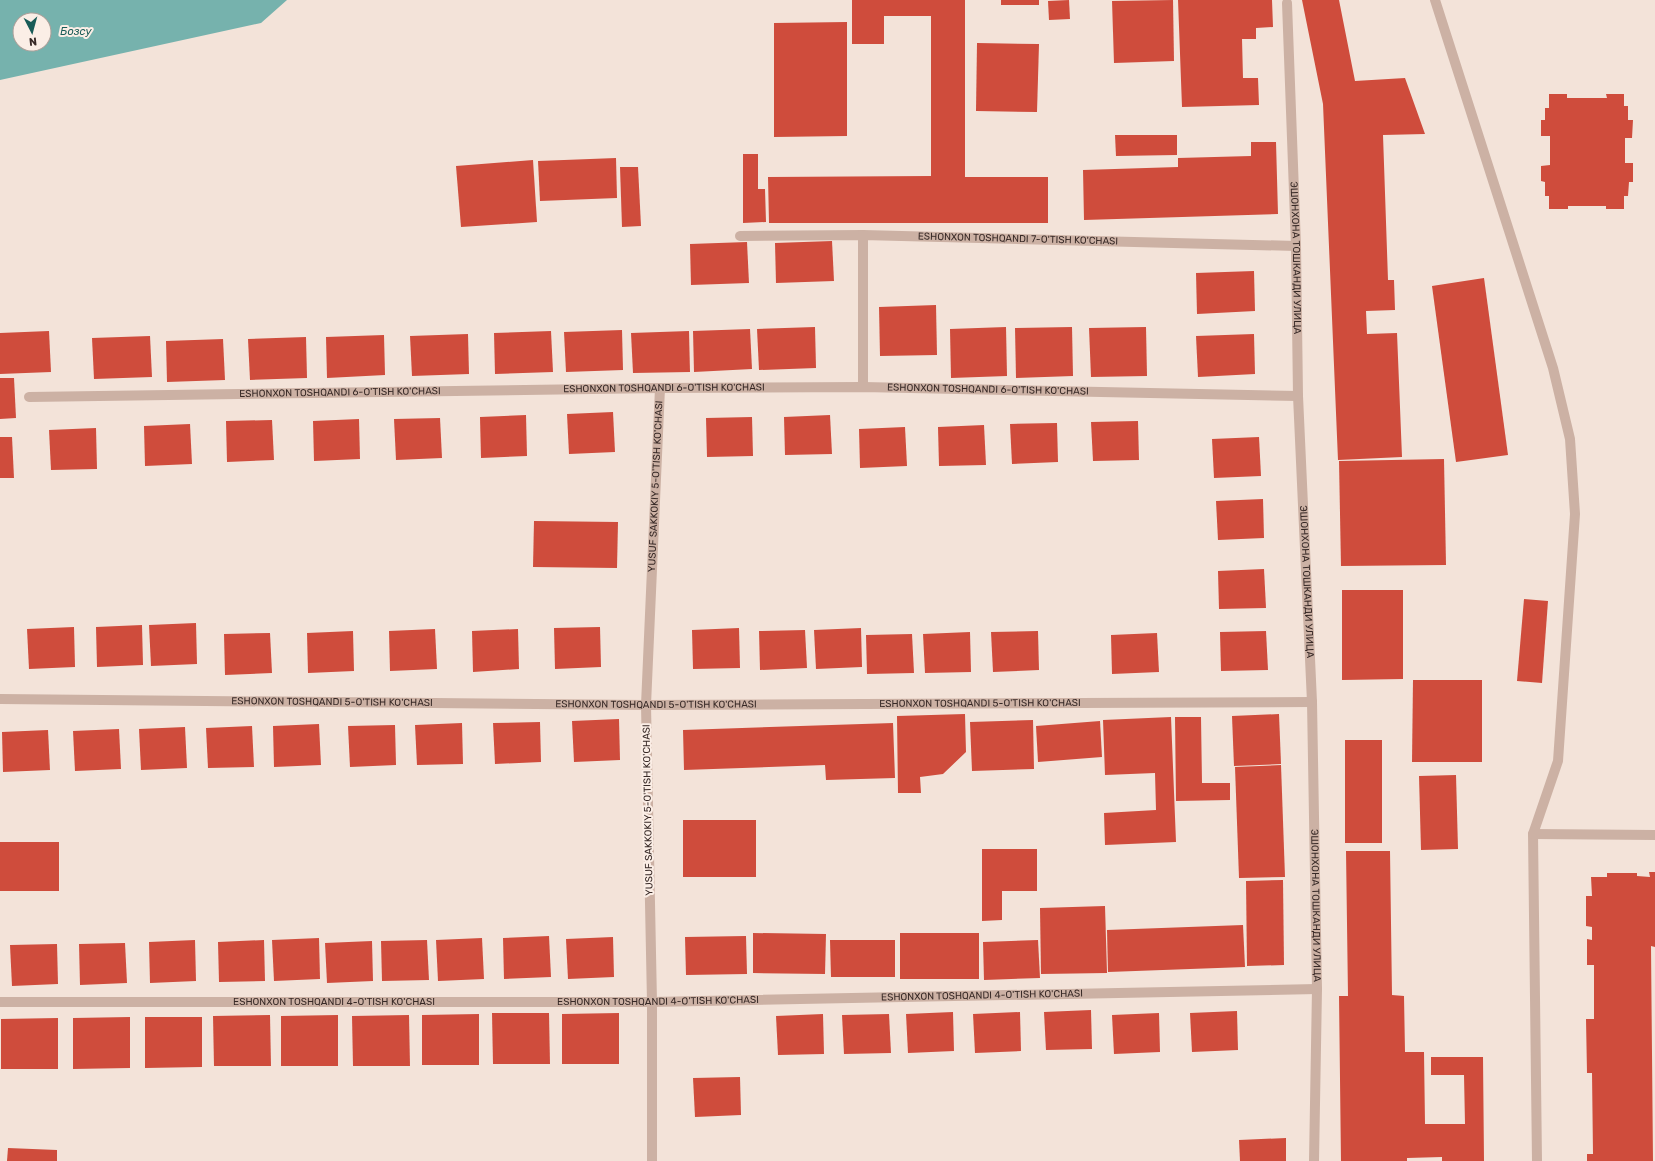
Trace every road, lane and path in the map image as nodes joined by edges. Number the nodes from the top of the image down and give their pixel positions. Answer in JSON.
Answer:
{"nodes":[{"id":1,"x":1436,"y":0,"type":"edge"},
{"id":2,"x":1287,"y":3,"type":"dead end"},
{"id":3,"x":863,"y":235,"type":"junction"},
{"id":4,"x":740,"y":236,"type":"dead end"},
{"id":5,"x":1296,"y":246,"type":"junction"},
{"id":6,"x":863,"y":387,"type":"junction"},
{"id":7,"x":660,"y":388,"type":"junction"},
{"id":8,"x":1298,"y":396,"type":"junction"},
{"id":9,"x":29,"y":397,"type":"dead end"},
{"id":10,"x":0,"y":699,"type":"edge"},
{"id":11,"x":1312,"y":702,"type":"junction"},
{"id":12,"x":646,"y":705,"type":"junction"},
{"id":13,"x":1533,"y":834,"type":"junction"},
{"id":14,"x":1655,"y":835,"type":"edge"},
{"id":15,"x":1316,"y":989,"type":"junction"},
{"id":16,"x":0,"y":1002,"type":"edge"},
{"id":17,"x":652,"y":1002,"type":"junction"},
{"id":18,"x":652,"y":1161,"type":"edge"},
{"id":19,"x":1314,"y":1161,"type":"edge"},
{"id":20,"x":1538,"y":1161,"type":"edge"}],
"edges":[{"from":1,"to":13,"type":"street"},
{"from":2,"to":5,"type":"street","name":"ЭШОНХОНА ТОШКАНДИ УЛИЦА"},
{"from":3,"to":4,"type":"street","name":"ESHONXON TOSHQANDI 7-O'TISH KO'CHASI"},
{"from":3,"to":5,"type":"street","name":"ESHONXON TOSHQANDI 7-O'TISH KO'CHASI"},
{"from":3,"to":6,"type":"street"},
{"from":5,"to":8,"type":"street","name":"ЭШОНХОНА ТОШКАНДИ УЛИЦА"},
{"from":6,"to":7,"type":"street","name":"ESHONXON TOSHQANDI 6-O'TISH KO'CHASI"},
{"from":6,"to":8,"type":"street","name":"ESHONXON TOSHQANDI 6-O'TISH KO'CHASI"},
{"from":7,"to":9,"type":"street","name":"ESHONXON TOSHQANDI 6-O'TISH KO'CHASI"},
{"from":7,"to":12,"type":"street","name":"YUSUF SAKKOKIY 5-O'TISH KO'CHASI"},
{"from":8,"to":11,"type":"street","name":"ЭШОНХОНА ТОШКАНДИ УЛИЦА"},
{"from":10,"to":12,"type":"street","name":"ESHONXON TOSHQANDI 5-O'TISH KO'CHASI"},
{"from":11,"to":12,"type":"street","name":"ESHONXON TOSHQANDI 5-O'TISH KO'CHASI"},
{"from":11,"to":15,"type":"street","name":"ЭШОНХОНА ТОШКАНДИ УЛИЦА"},
{"from":12,"to":17,"type":"street","name":"YUSUF SAKKOKIY 5-O'TISH KO'CHASI"},
{"from":13,"to":14,"type":"street"},
{"from":13,"to":20,"type":"street"},
{"from":15,"to":17,"type":"street","name":"ESHONXON TOSHQANDI 4-O'TISH KO'CHASI"},
{"from":15,"to":19,"type":"street","name":"ЭШОНХОНА ТОШКАНДИ УЛИЦА"},
{"from":16,"to":17,"type":"street","name":"ESHONXON TOSHQANDI 4-O'TISH KO'CHASI"},
{"from":17,"to":18,"type":"street","name":"YUSUF SAKKOKIY 5-O'TISH KO'CHASI"}]}
